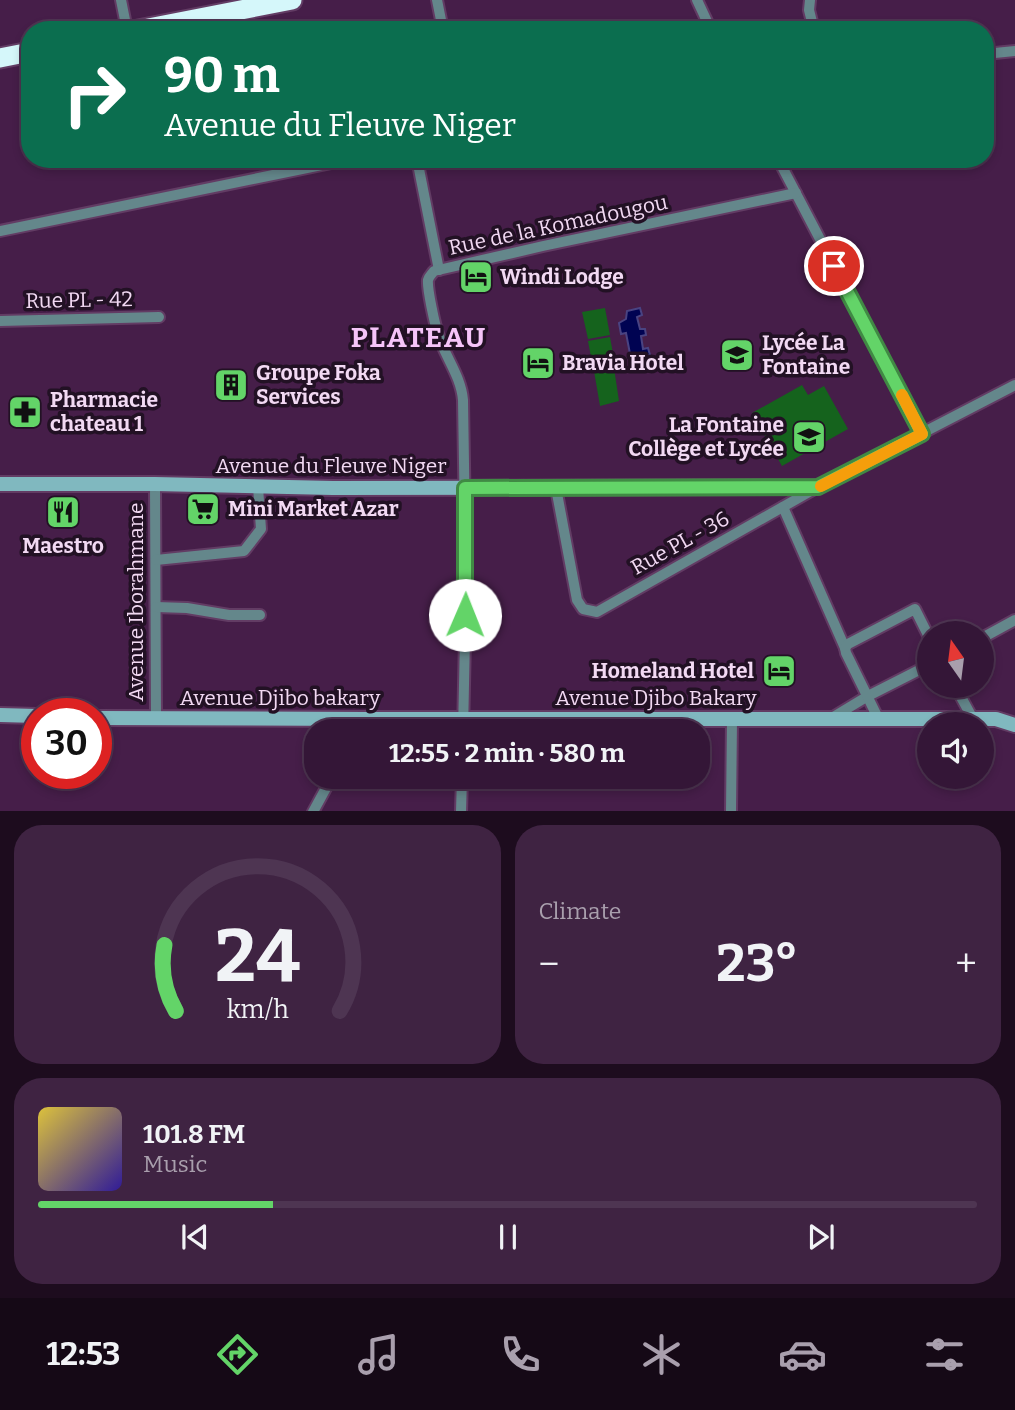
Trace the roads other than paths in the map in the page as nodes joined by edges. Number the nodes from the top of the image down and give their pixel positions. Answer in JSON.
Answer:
{"nodes":[{"id":1,"x":121,"y":0,"type":"edge"},
{"id":2,"x":292,"y":0,"type":"edge"},
{"id":3,"x":437,"y":0,"type":"edge"},
{"id":4,"x":697,"y":0,"type":"edge"},
{"id":5,"x":810,"y":0,"type":"edge"},
{"id":6,"x":244,"y":5,"type":"edge"},
{"id":7,"x":125,"y":21,"type":"edge"},
{"id":8,"x":176,"y":21,"type":"edge"},
{"id":9,"x":441,"y":21,"type":"edge"},
{"id":10,"x":707,"y":21,"type":"edge"},
{"id":11,"x":812,"y":21,"type":"edge"},
{"id":12,"x":1015,"y":51,"type":"edge"},
{"id":13,"x":994,"y":53,"type":"edge"},
{"id":14,"x":21,"y":54,"type":"edge"},
{"id":15,"x":0,"y":58,"type":"edge"},
{"id":16,"x":307,"y":168,"type":"edge"},
{"id":17,"x":419,"y":168,"type":"edge"},
{"id":18,"x":783,"y":168,"type":"edge"},
{"id":19,"x":796,"y":194,"type":"junction"},
{"id":20,"x":0,"y":231,"type":"edge"},
{"id":21,"x":439,"y":270,"type":"junction"},
{"id":22,"x":159,"y":317,"type":"dead end"},
{"id":23,"x":0,"y":321,"type":"edge"},
{"id":24,"x":1015,"y":385,"type":"edge"},
{"id":25,"x":922,"y":434,"type":"junction"},
{"id":26,"x":0,"y":484,"type":"edge"},
{"id":27,"x":155,"y":484,"type":"junction"},
{"id":28,"x":258,"y":486,"type":"junction"},
{"id":29,"x":818,"y":487,"type":"junction"},
{"id":30,"x":465,"y":488,"type":"junction"},
{"id":31,"x":556,"y":488,"type":"junction"},
{"id":32,"x":783,"y":507,"type":"junction"},
{"id":33,"x":156,"y":560,"type":"junction"},
{"id":34,"x":156,"y":607,"type":"junction"},
{"id":35,"x":260,"y":615,"type":"dead end"},
{"id":36,"x":1015,"y":620,"type":"edge"},
{"id":37,"x":921,"y":621,"type":"edge"},
{"id":38,"x":994,"y":631,"type":"edge"},
{"id":39,"x":845,"y":648,"type":"junction"},
{"id":40,"x":917,"y":672,"type":"edge"},
{"id":41,"x":868,"y":696,"type":"junction"},
{"id":42,"x":0,"y":715,"type":"edge"},
{"id":43,"x":21,"y":716,"type":"edge"},
{"id":44,"x":112,"y":718,"type":"edge"},
{"id":45,"x":156,"y":719,"type":"junction"},
{"id":46,"x":463,"y":719,"type":"edge"},
{"id":47,"x":710,"y":719,"type":"edge"},
{"id":48,"x":732,"y":719,"type":"junction"},
{"id":49,"x":994,"y":719,"type":"edge"},
{"id":50,"x":828,"y":720,"type":"junction"},
{"id":51,"x":879,"y":720,"type":"junction"},
{"id":52,"x":917,"y":720,"type":"edge"},
{"id":53,"x":304,"y":723,"type":"edge"},
{"id":54,"x":1015,"y":725,"type":"edge"},
{"id":55,"x":325,"y":789,"type":"edge"},
{"id":56,"x":462,"y":789,"type":"edge"},
{"id":57,"x":313,"y":811,"type":"edge"},
{"id":58,"x":461,"y":811,"type":"edge"},
{"id":59,"x":731,"y":811,"type":"edge"}],
"edges":[{"from":1,"to":7,"type":"street"},
{"from":2,"to":6,"type":"highway"},
{"from":3,"to":9,"type":"street"},
{"from":4,"to":10,"type":"street"},
{"from":5,"to":11,"type":"street"},
{"from":6,"to":8,"type":"highway"},
{"from":12,"to":13,"type":"street"},
{"from":14,"to":15,"type":"highway"},
{"from":16,"to":20,"type":"street"},
{"from":17,"to":21,"type":"street","name":"Rue de la Komadougou"},
{"from":18,"to":19,"type":"street"},
{"from":19,"to":21,"type":"street","name":"Rue de la Komadougou"},
{"from":19,"to":25,"type":"street"},
{"from":21,"to":30,"type":"street"},
{"from":22,"to":23,"type":"street","name":"Rue PL - 42"},
{"from":24,"to":25,"type":"street","name":"Avenue du Fleuve Niger"},
{"from":25,"to":29,"type":"street","name":"Avenue du Fleuve Niger"},
{"from":26,"to":27,"type":"street","name":"Avenue du Fleuve Niger"},
{"from":27,"to":28,"type":"street","name":"Avenue du Fleuve Niger"},
{"from":27,"to":33,"type":"street","name":"Avenue Iborahmane"},
{"from":28,"to":30,"type":"street","name":"Avenue du Fleuve Niger"},
{"from":28,"to":33,"type":"street"},
{"from":29,"to":31,"type":"street","name":"Avenue du Fleuve Niger"},
{"from":29,"to":32,"type":"street","name":"Rue PL - 36"},
{"from":30,"to":31,"type":"street","name":"Avenue du Fleuve Niger"},
{"from":30,"to":46,"type":"street"},
{"from":31,"to":32,"type":"street","name":"Rue PL - 36"},
{"from":32,"to":39,"type":"street"},
{"from":33,"to":34,"type":"street","name":"Avenue Iborahmane"},
{"from":34,"to":35,"type":"street"},
{"from":34,"to":45,"type":"street","name":"Avenue Iborahmane"},
{"from":36,"to":38,"type":"street"},
{"from":37,"to":39,"type":"street"},
{"from":39,"to":41,"type":"street"},
{"from":40,"to":41,"type":"street"},
{"from":41,"to":50,"type":"street"},
{"from":41,"to":51,"type":"street"},
{"from":42,"to":43,"type":"street"},
{"from":44,"to":45,"type":"street","name":"Avenue Djibo bakary"},
{"from":45,"to":53,"type":"street","name":"Avenue Djibo bakary"},
{"from":47,"to":48,"type":"street","name":"Avenue Djibo Bakary"},
{"from":48,"to":50,"type":"street","name":"Avenue Djibo Bakary"},
{"from":48,"to":59,"type":"street"},
{"from":49,"to":54,"type":"street","name":"Avenue Djibo Bakary"},
{"from":50,"to":51,"type":"street","name":"Avenue Djibo Bakary"},
{"from":51,"to":52,"type":"street","name":"Avenue Djibo Bakary"},
{"from":55,"to":57,"type":"street"},
{"from":56,"to":58,"type":"street"}]}
